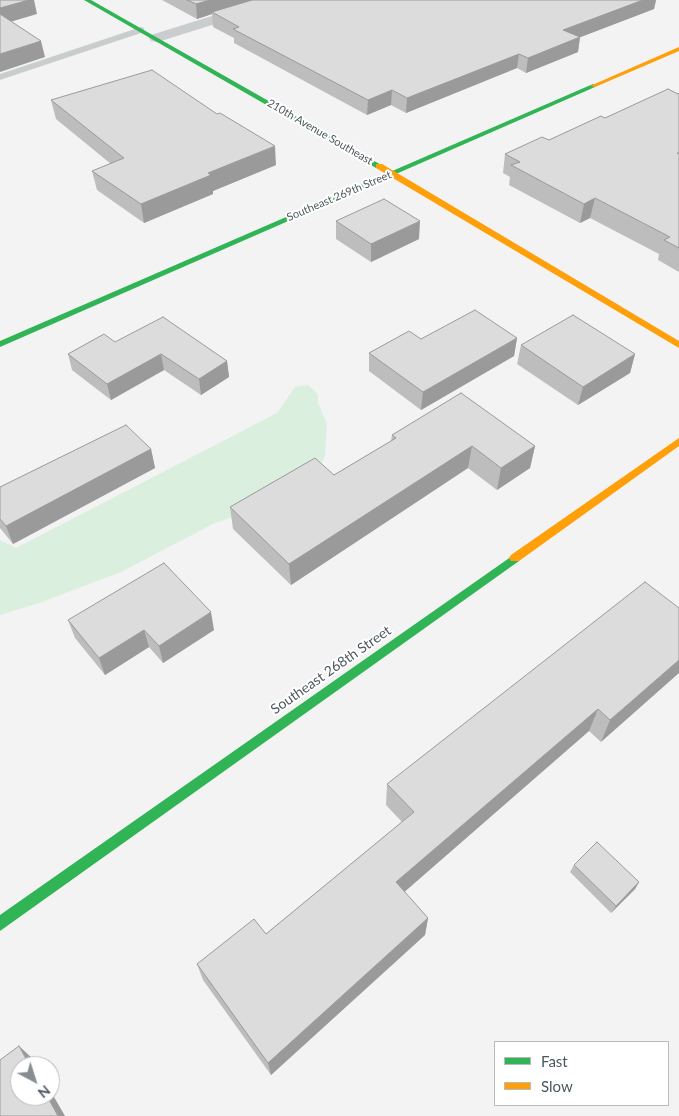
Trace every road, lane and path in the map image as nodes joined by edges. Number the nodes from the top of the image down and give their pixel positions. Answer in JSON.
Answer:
{"nodes":[{"id":1,"x":87,"y":0,"type":"edge"},
{"id":2,"x":277,"y":0,"type":"edge"},
{"id":3,"x":141,"y":30,"type":"junction"},
{"id":4,"x":156,"y":38,"type":"junction"},
{"id":5,"x":679,"y":49,"type":"edge"},
{"id":6,"x":0,"y":77,"type":"edge"},
{"id":7,"x":392,"y":174,"type":"junction"},
{"id":8,"x":0,"y":344,"type":"edge"},
{"id":9,"x":679,"y":345,"type":"edge"},
{"id":10,"x":679,"y":441,"type":"edge"},
{"id":11,"x":0,"y":924,"type":"edge"}],
"edges":[{"from":1,"to":3,"type":"street","name":"210th Avenue Southeast"},
{"from":2,"to":4,"type":"street"},
{"from":3,"to":4,"type":"street","name":"210th Avenue Southeast"},
{"from":3,"to":6,"type":"lane"},
{"from":4,"to":7,"type":"street","name":"210th Avenue Southeast"},
{"from":5,"to":7,"type":"street","name":"Southeast 269th Street"},
{"from":7,"to":8,"type":"street","name":"Southeast 269th Street"},
{"from":7,"to":9,"type":"street","name":"210th Avenue Southeast"},
{"from":10,"to":11,"type":"street","name":"Southeast 268th Street"}]}
